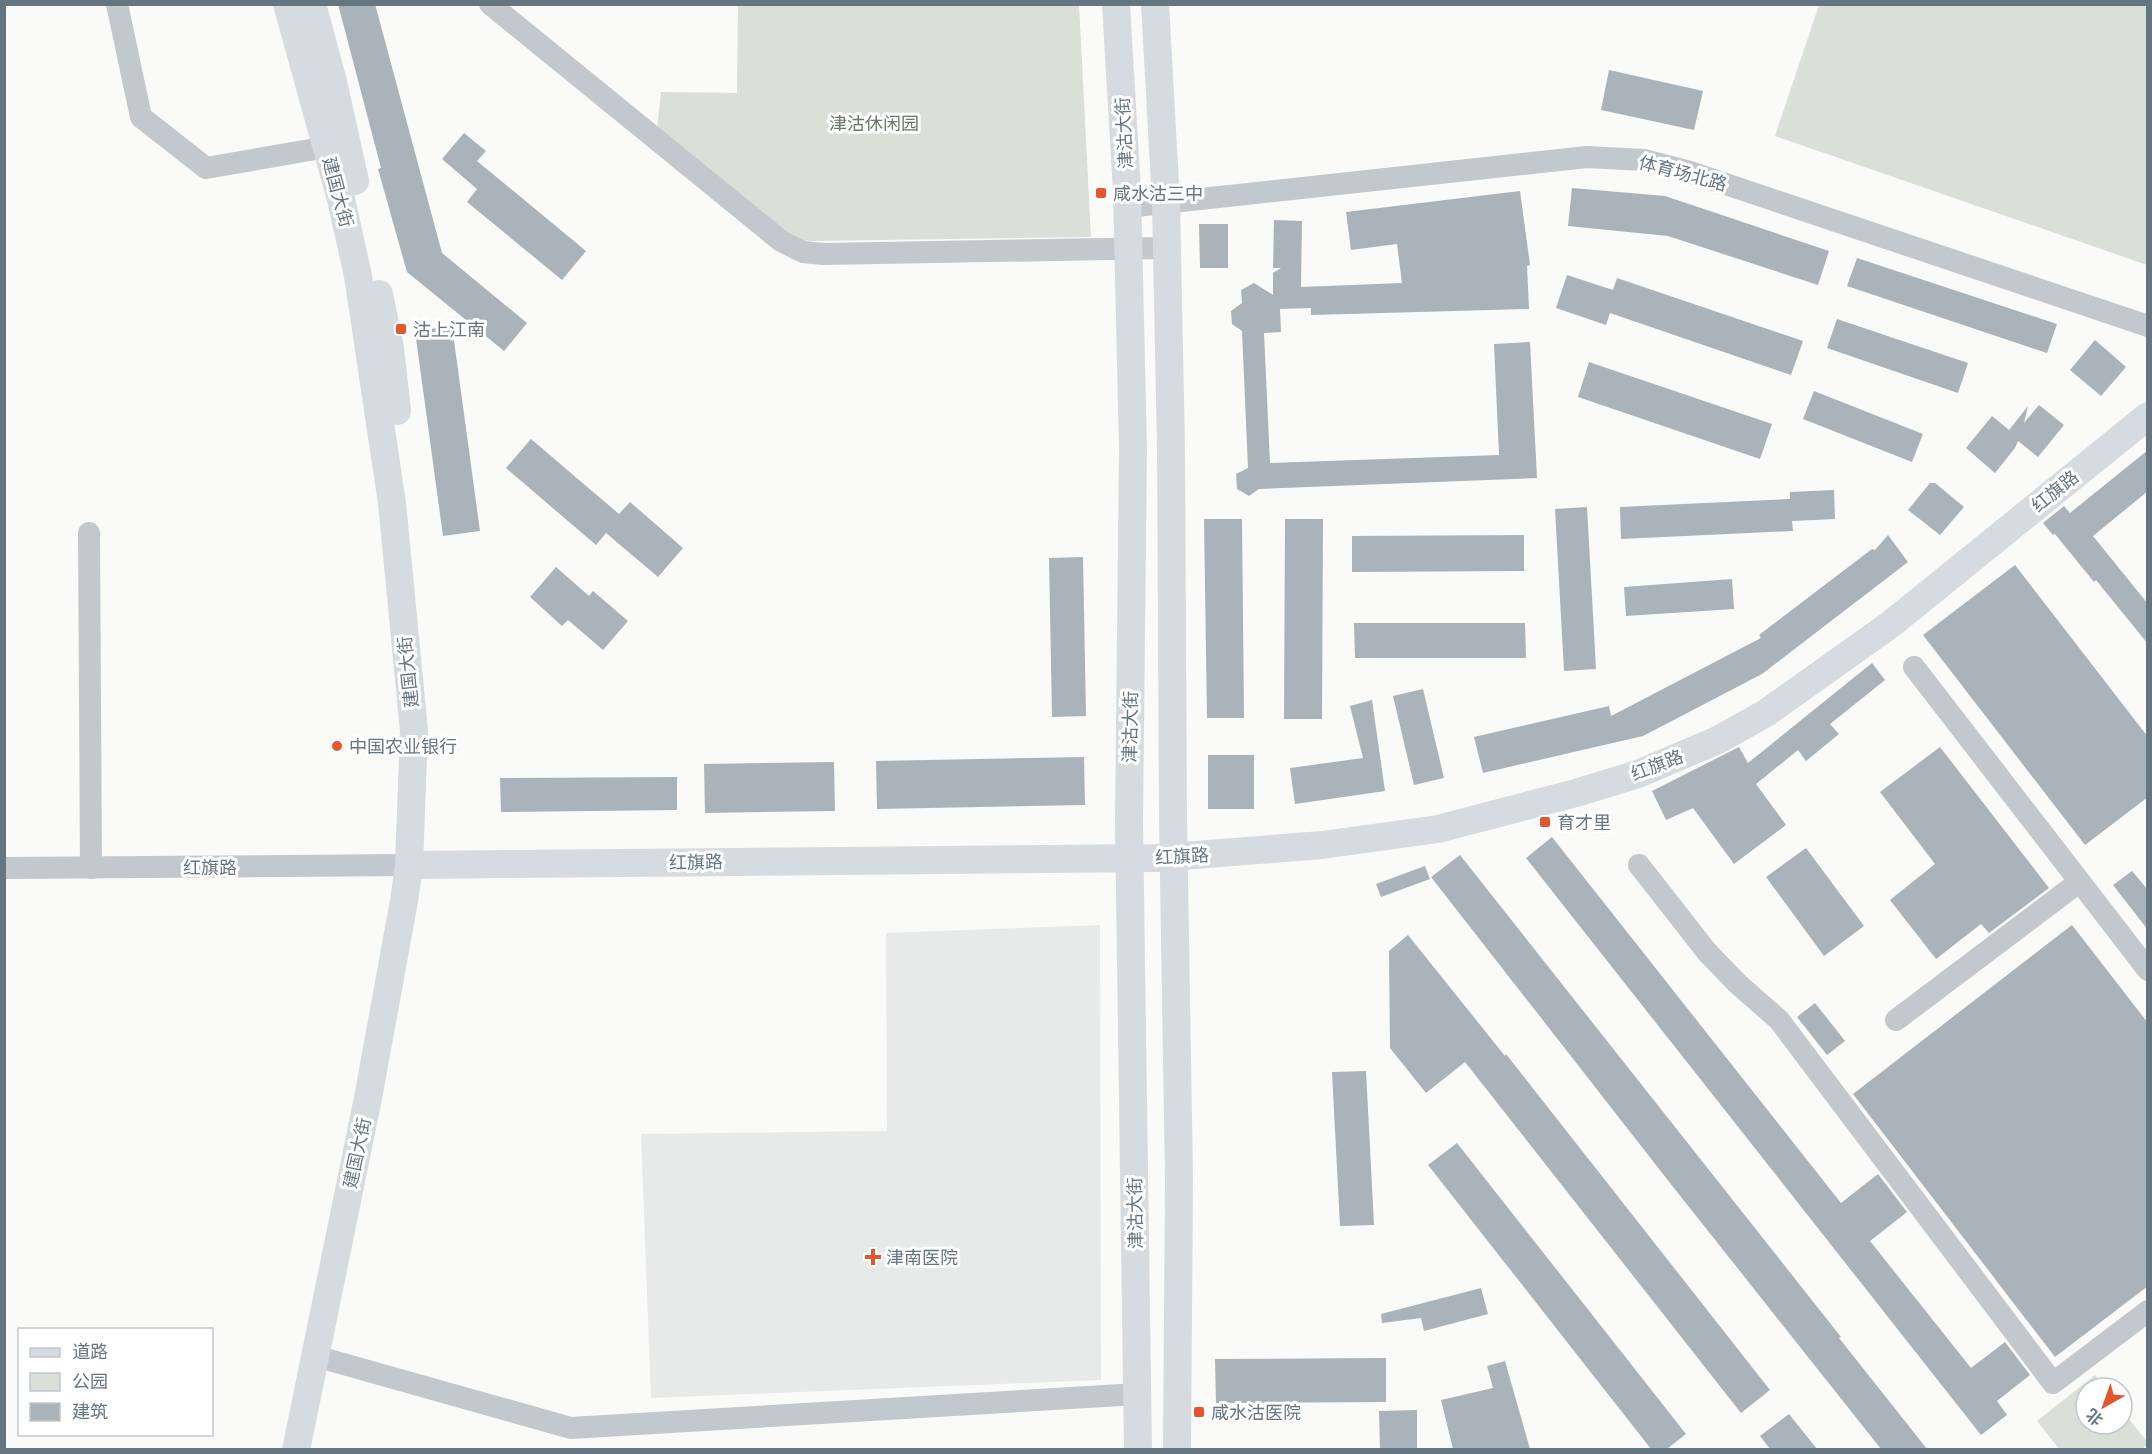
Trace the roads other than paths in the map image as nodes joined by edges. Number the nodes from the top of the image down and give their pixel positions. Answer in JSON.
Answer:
{"nodes":[{"id":1,"x":117,"y":4,"type":"edge"},
{"id":2,"x":287,"y":4,"type":"edge"},
{"id":3,"x":312,"y":4,"type":"edge"},
{"id":4,"x":490,"y":4,"type":"edge"},
{"id":5,"x":1116,"y":4,"type":"edge"},
{"id":6,"x":1155,"y":4,"type":"edge"},
{"id":7,"x":327,"y":147,"type":"junction"},
{"id":8,"x":1166,"y":196,"type":"junction"},
{"id":9,"x":1127,"y":200,"type":"junction"},
{"id":10,"x":1166,"y":249,"type":"junction"},
{"id":11,"x":1129,"y":250,"type":"junction"},
{"id":12,"x":2148,"y":315,"type":"edge"},
{"id":13,"x":2148,"y":326,"type":"edge"},
{"id":14,"x":2148,"y":398,"type":"edge"},
{"id":15,"x":2148,"y":416,"type":"edge"},
{"id":16,"x":89,"y":533,"type":"dead end"},
{"id":17,"x":1914,"y":667,"type":"dead end"},
{"id":18,"x":1213,"y":845,"type":"junction"},
{"id":19,"x":1157,"y":849,"type":"junction"},
{"id":20,"x":4,"y":856,"type":"edge"},
{"id":21,"x":418,"y":857,"type":"junction"},
{"id":22,"x":91,"y":862,"type":"junction"},
{"id":23,"x":1639,"y":865,"type":"dead end"},
{"id":24,"x":4,"y":868,"type":"edge"},
{"id":25,"x":2079,"y":882,"type":"junction"},
{"id":26,"x":1174,"y":905,"type":"junction"},
{"id":27,"x":2148,"y":970,"type":"edge"},
{"id":28,"x":1896,"y":1020,"type":"dead end"},
{"id":29,"x":2148,"y":1311,"type":"edge"},
{"id":30,"x":321,"y":1358,"type":"junction"},
{"id":31,"x":1138,"y":1394,"type":"junction"},
{"id":32,"x":296,"y":1449,"type":"edge"},
{"id":33,"x":309,"y":1449,"type":"edge"},
{"id":34,"x":1138,"y":1449,"type":"edge"},
{"id":35,"x":1177,"y":1449,"type":"edge"}],
"edges":[{"from":1,"to":7,"type":"street"},
{"from":2,"to":7,"type":"main road","name":"建国大街"},
{"from":3,"to":21,"type":"main road","name":"建国大街"},
{"from":4,"to":11,"type":"street"},
{"from":5,"to":9,"type":"main road","name":"津沽大街"},
{"from":6,"to":8,"type":"main road","name":"津沽大街"},
{"from":7,"to":21,"type":"main road","name":"建国大街"},
{"from":8,"to":9,"type":"street","name":"体育场北路"},
{"from":8,"to":10,"type":"main road","name":"津沽大街"},
{"from":8,"to":12,"type":"street","name":"体育场北路"},
{"from":8,"to":13,"type":"street","name":"体育场北路"},
{"from":9,"to":11,"type":"main road","name":"津沽大街"},
{"from":10,"to":11,"type":"street"},
{"from":10,"to":19,"type":"main road","name":"津沽大街"},
{"from":11,"to":19,"type":"main road","name":"津沽大街"},
{"from":14,"to":18,"type":"main road","name":"红旗路"},
{"from":15,"to":18,"type":"main road","name":"红旗路"},
{"from":16,"to":22,"type":"street"},
{"from":17,"to":25,"type":"street"},
{"from":18,"to":19,"type":"main road","name":"红旗路"},
{"from":18,"to":26,"type":"main road"},
{"from":19,"to":21,"type":"main road","name":"红旗路"},
{"from":19,"to":26,"type":"main road","name":"津沽大街"},
{"from":19,"to":31,"type":"main road","name":"津沽大街"},
{"from":20,"to":22,"type":"street"},
{"from":21,"to":22,"type":"street","name":"红旗路"},
{"from":21,"to":30,"type":"main road","name":"建国大街"},
{"from":22,"to":24,"type":"street"},
{"from":23,"to":29,"type":"street"},
{"from":25,"to":27,"type":"street"},
{"from":25,"to":28,"type":"street"},
{"from":26,"to":35,"type":"main road","name":"津沽大街"},
{"from":30,"to":31,"type":"street"},
{"from":30,"to":32,"type":"main road","name":"建国大街"},
{"from":30,"to":33,"type":"main road","name":"建国大街"},
{"from":31,"to":34,"type":"main road","name":"津沽大街"}]}
